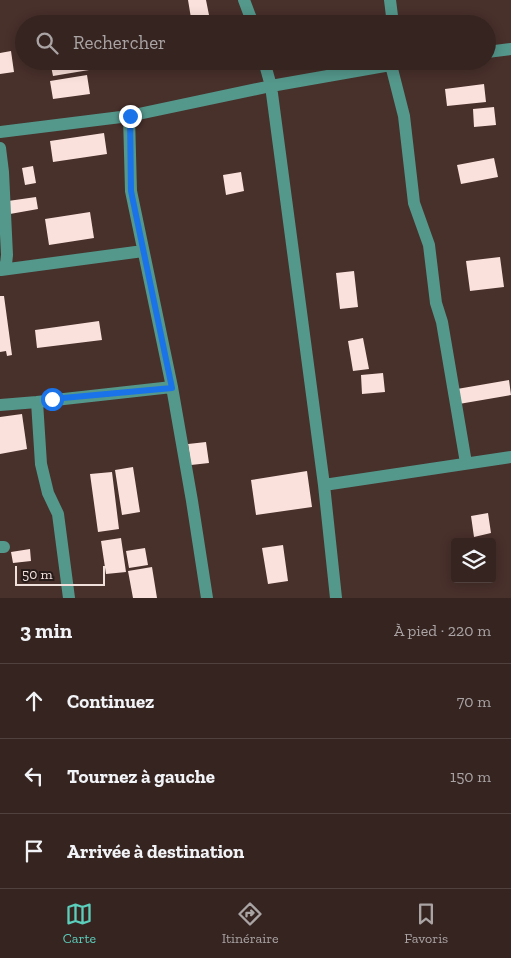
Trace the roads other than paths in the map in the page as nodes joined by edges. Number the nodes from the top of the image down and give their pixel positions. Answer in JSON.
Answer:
{"nodes":[{"id":1,"x":244,"y":0,"type":"edge"},
{"id":2,"x":390,"y":0,"type":"edge"},
{"id":3,"x":250,"y":15,"type":"edge"},
{"id":4,"x":392,"y":15,"type":"edge"},
{"id":5,"x":511,"y":49,"type":"edge"},
{"id":6,"x":496,"y":51,"type":"edge"},
{"id":7,"x":267,"y":70,"type":"edge"},
{"id":8,"x":354,"y":70,"type":"edge"},
{"id":9,"x":393,"y":70,"type":"edge"},
{"id":10,"x":271,"y":86,"type":"junction"},
{"id":11,"x":130,"y":116,"type":"junction"},
{"id":12,"x":0,"y":132,"type":"edge"},
{"id":13,"x":0,"y":148,"type":"edge"},
{"id":14,"x":144,"y":251,"type":"junction"},
{"id":15,"x":0,"y":270,"type":"edge"},
{"id":16,"x":172,"y":388,"type":"junction"},
{"id":17,"x":37,"y":402,"type":"junction"},
{"id":18,"x":0,"y":405,"type":"edge"},
{"id":19,"x":511,"y":457,"type":"edge"},
{"id":20,"x":466,"y":463,"type":"junction"},
{"id":21,"x":324,"y":485,"type":"junction"},
{"id":22,"x":69,"y":598,"type":"edge"},
{"id":23,"x":207,"y":598,"type":"edge"},
{"id":24,"x":336,"y":598,"type":"edge"}],
"edges":[{"from":1,"to":3,"type":"street"},
{"from":2,"to":4,"type":"street"},
{"from":5,"to":6,"type":"street"},
{"from":7,"to":10,"type":"street"},
{"from":8,"to":10,"type":"street"},
{"from":9,"to":20,"type":"street"},
{"from":10,"to":11,"type":"street"},
{"from":10,"to":21,"type":"street"},
{"from":11,"to":12,"type":"street"},
{"from":11,"to":14,"type":"street"},
{"from":13,"to":15,"type":"street"},
{"from":14,"to":15,"type":"street"},
{"from":14,"to":16,"type":"street"},
{"from":16,"to":17,"type":"street"},
{"from":16,"to":23,"type":"street"},
{"from":17,"to":18,"type":"street"},
{"from":17,"to":22,"type":"street"},
{"from":19,"to":20,"type":"street"},
{"from":20,"to":21,"type":"street"},
{"from":21,"to":24,"type":"street"}]}
